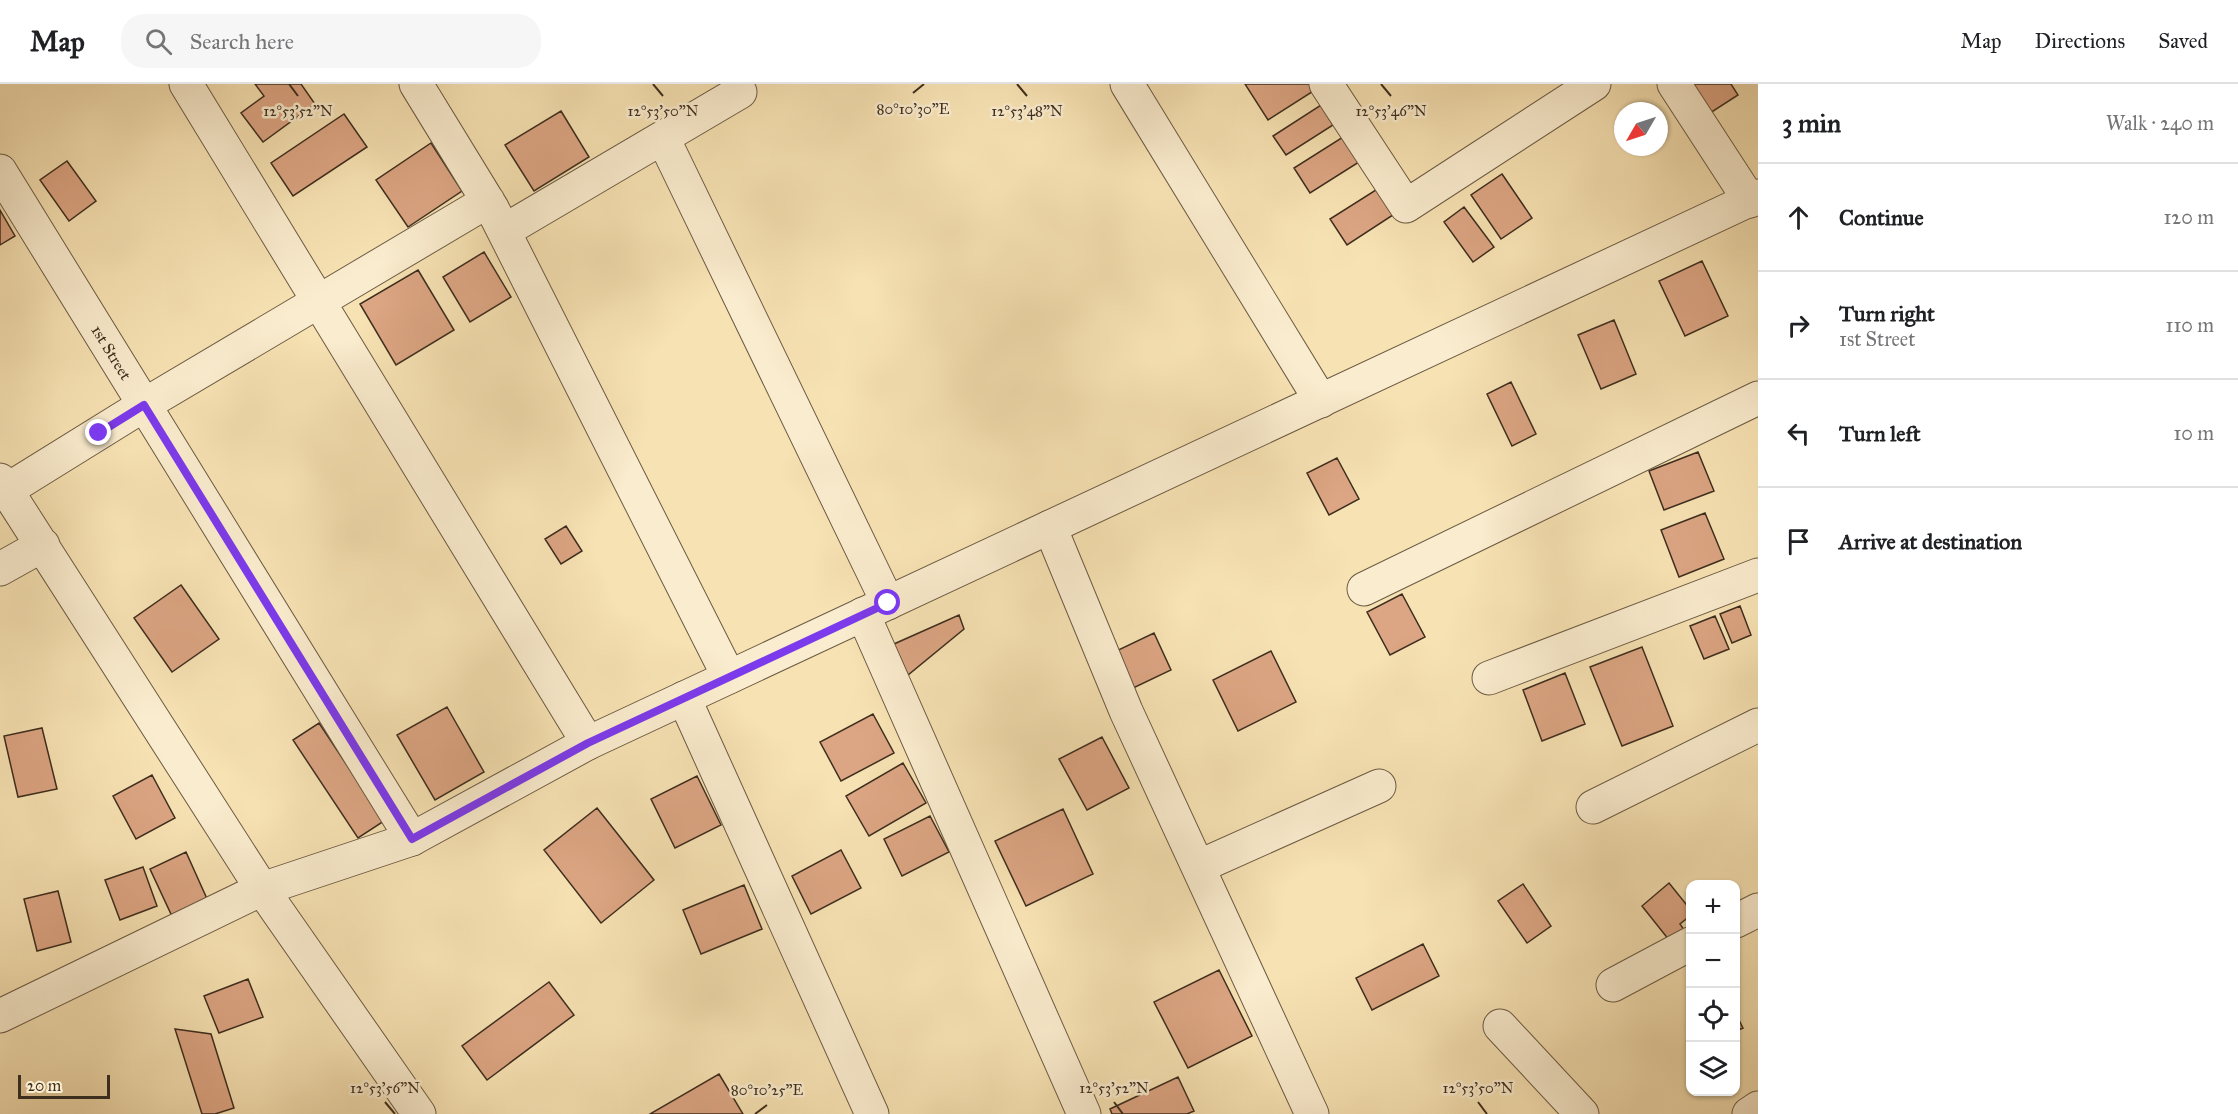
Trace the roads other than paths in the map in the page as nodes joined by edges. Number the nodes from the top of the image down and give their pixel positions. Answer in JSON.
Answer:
{"nodes":[{"id":1,"x":186,"y":84,"type":"edge"},
{"id":2,"x":416,"y":84,"type":"edge"},
{"id":3,"x":1127,"y":84,"type":"edge"},
{"id":4,"x":1326,"y":84,"type":"edge"},
{"id":5,"x":1594,"y":84,"type":"edge"},
{"id":6,"x":1674,"y":84,"type":"edge"},
{"id":7,"x":741,"y":92,"type":"dead end"},
{"id":8,"x":663,"y":138,"type":"junction"},
{"id":9,"x":0,"y":171,"type":"edge"},
{"id":10,"x":1754,"y":198,"type":"edge"},
{"id":11,"x":489,"y":201,"type":"junction"},
{"id":12,"x":504,"y":231,"type":"junction"},
{"id":13,"x":320,"y":301,"type":"junction"},
{"id":14,"x":1758,"y":398,"type":"edge"},
{"id":15,"x":1321,"y":401,"type":"junction"},
{"id":16,"x":144,"y":405,"type":"junction"},
{"id":17,"x":3,"y":485,"type":"edge"},
{"id":18,"x":1050,"y":527,"type":"junction"},
{"id":19,"x":43,"y":545,"type":"junction"},
{"id":20,"x":0,"y":569,"type":"edge"},
{"id":21,"x":1758,"y":575,"type":"edge"},
{"id":22,"x":1364,"y":589,"type":"dead end"},
{"id":23,"x":875,"y":609,"type":"junction"},
{"id":24,"x":729,"y":677,"type":"junction"},
{"id":25,"x":1489,"y":678,"type":"dead end"},
{"id":26,"x":684,"y":698,"type":"junction"},
{"id":27,"x":1758,"y":725,"type":"edge"},
{"id":28,"x":588,"y":743,"type":"junction"},
{"id":29,"x":1379,"y":786,"type":"dead end"},
{"id":30,"x":1593,"y":807,"type":"dead end"},
{"id":31,"x":412,"y":839,"type":"junction"},
{"id":32,"x":1198,"y":867,"type":"junction"},
{"id":33,"x":262,"y":889,"type":"junction"},
{"id":34,"x":1758,"y":910,"type":"edge"},
{"id":35,"x":1740,"y":919,"type":"edge"},
{"id":36,"x":1686,"y":946,"type":"edge"},
{"id":37,"x":1612,"y":984,"type":"dead end"},
{"id":38,"x":0,"y":1016,"type":"edge"},
{"id":39,"x":1500,"y":1026,"type":"dead end"},
{"id":40,"x":1758,"y":1108,"type":"edge"},
{"id":41,"x":419,"y":1114,"type":"edge"},
{"id":42,"x":872,"y":1114,"type":"edge"},
{"id":43,"x":1084,"y":1114,"type":"edge"},
{"id":44,"x":1312,"y":1114,"type":"edge"},
{"id":45,"x":1582,"y":1114,"type":"edge"},
{"id":46,"x":1749,"y":1114,"type":"edge"}],
"edges":[{"from":1,"to":13,"type":"street"},
{"from":2,"to":11,"type":"street"},
{"from":3,"to":15,"type":"street"},
{"from":4,"to":5,"type":"street"},
{"from":6,"to":10,"type":"street"},
{"from":7,"to":8,"type":"street"},
{"from":8,"to":12,"type":"street"},
{"from":8,"to":23,"type":"street"},
{"from":9,"to":16,"type":"street","name":"1st Street"},
{"from":10,"to":15,"type":"street"},
{"from":11,"to":12,"type":"street"},
{"from":11,"to":13,"type":"street"},
{"from":12,"to":24,"type":"street"},
{"from":13,"to":16,"type":"street"},
{"from":13,"to":28,"type":"street"},
{"from":14,"to":22,"type":"street"},
{"from":15,"to":18,"type":"street"},
{"from":16,"to":17,"type":"street"},
{"from":16,"to":31,"type":"street","name":"1st Street"},
{"from":17,"to":19,"type":"street"},
{"from":18,"to":23,"type":"street"},
{"from":18,"to":32,"type":"street"},
{"from":19,"to":20,"type":"street"},
{"from":19,"to":33,"type":"street"},
{"from":21,"to":25,"type":"street"},
{"from":23,"to":24,"type":"street"},
{"from":23,"to":43,"type":"street"},
{"from":24,"to":26,"type":"street"},
{"from":26,"to":28,"type":"street"},
{"from":26,"to":42,"type":"street"},
{"from":27,"to":30,"type":"street"},
{"from":28,"to":31,"type":"street"},
{"from":29,"to":32,"type":"street"},
{"from":31,"to":33,"type":"street"},
{"from":32,"to":44,"type":"street"},
{"from":33,"to":38,"type":"street"},
{"from":33,"to":41,"type":"street"},
{"from":34,"to":35,"type":"street"},
{"from":36,"to":37,"type":"street"},
{"from":39,"to":45,"type":"street"},
{"from":40,"to":46,"type":"street"}]}
